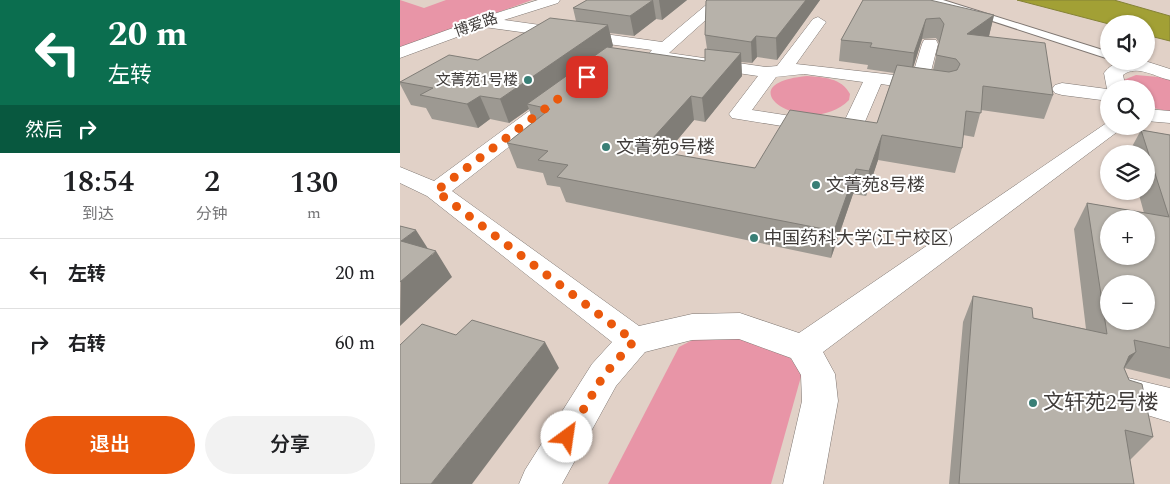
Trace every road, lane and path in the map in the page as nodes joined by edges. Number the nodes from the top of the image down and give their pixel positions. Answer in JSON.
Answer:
{"nodes":[{"id":1,"x":553,"y":0,"type":"edge"},
{"id":2,"x":721,"y":0,"type":"edge"},
{"id":3,"x":933,"y":0,"type":"edge"},
{"id":4,"x":483,"y":22,"type":"junction"},
{"id":5,"x":818,"y":22,"type":"dead end"},
{"id":6,"x":632,"y":42,"type":"junction"},
{"id":7,"x":930,"y":44,"type":"edge"},
{"id":8,"x":666,"y":47,"type":"junction"},
{"id":9,"x":400,"y":52,"type":"edge"},
{"id":10,"x":1100,"y":53,"type":"edge"},
{"id":11,"x":609,"y":60,"type":"edge"},
{"id":12,"x":1155,"y":70,"type":"edge"},
{"id":13,"x":777,"y":71,"type":"junction"},
{"id":14,"x":1170,"y":75,"type":"edge"},
{"id":15,"x":874,"y":78,"type":"junction"},
{"id":16,"x":578,"y":84,"type":"edge"},
{"id":17,"x":919,"y":84,"type":"junction"},
{"id":18,"x":944,"y":87,"type":"edge"},
{"id":19,"x":1062,"y":89,"type":"dead end"},
{"id":20,"x":1100,"y":94,"type":"edge"},
{"id":21,"x":1155,"y":116,"type":"edge"},
{"id":22,"x":1170,"y":117,"type":"edge"},
{"id":23,"x":1102,"y":135,"type":"edge"},
{"id":24,"x":400,"y":174,"type":"edge"},
{"id":25,"x":436,"y":191,"type":"junction"},
{"id":26,"x":634,"y":341,"type":"junction"},
{"id":27,"x":803,"y":348,"type":"junction"},
{"id":28,"x":1124,"y":393,"type":"edge"},
{"id":29,"x":1170,"y":405,"type":"edge"},
{"id":30,"x":539,"y":484,"type":"edge"},
{"id":31,"x":803,"y":484,"type":"edge"}],
"edges":[{"from":1,"to":4,"type":"street","name":"博爱路"},
{"from":2,"to":8,"type":"street"},
{"from":3,"to":10,"type":"lane"},
{"from":4,"to":6,"type":"street"},
{"from":4,"to":9,"type":"street","name":"博爱路"},
{"from":5,"to":13,"type":"street"},
{"from":6,"to":8,"type":"street"},
{"from":6,"to":11,"type":"street"},
{"from":7,"to":17,"type":"street"},
{"from":8,"to":13,"type":"street"},
{"from":12,"to":14,"type":"street"},
{"from":13,"to":15,"type":"street"},
{"from":13,"to":15,"type":"street"},
{"from":15,"to":17,"type":"street"},
{"from":16,"to":25,"type":"street"},
{"from":17,"to":18,"type":"street"},
{"from":19,"to":20,"type":"street"},
{"from":21,"to":22,"type":"street"},
{"from":23,"to":27,"type":"street"},
{"from":24,"to":25,"type":"street"},
{"from":25,"to":26,"type":"street"},
{"from":26,"to":27,"type":"street"},
{"from":26,"to":30,"type":"street"},
{"from":27,"to":31,"type":"street"},
{"from":28,"to":29,"type":"street"}]}
